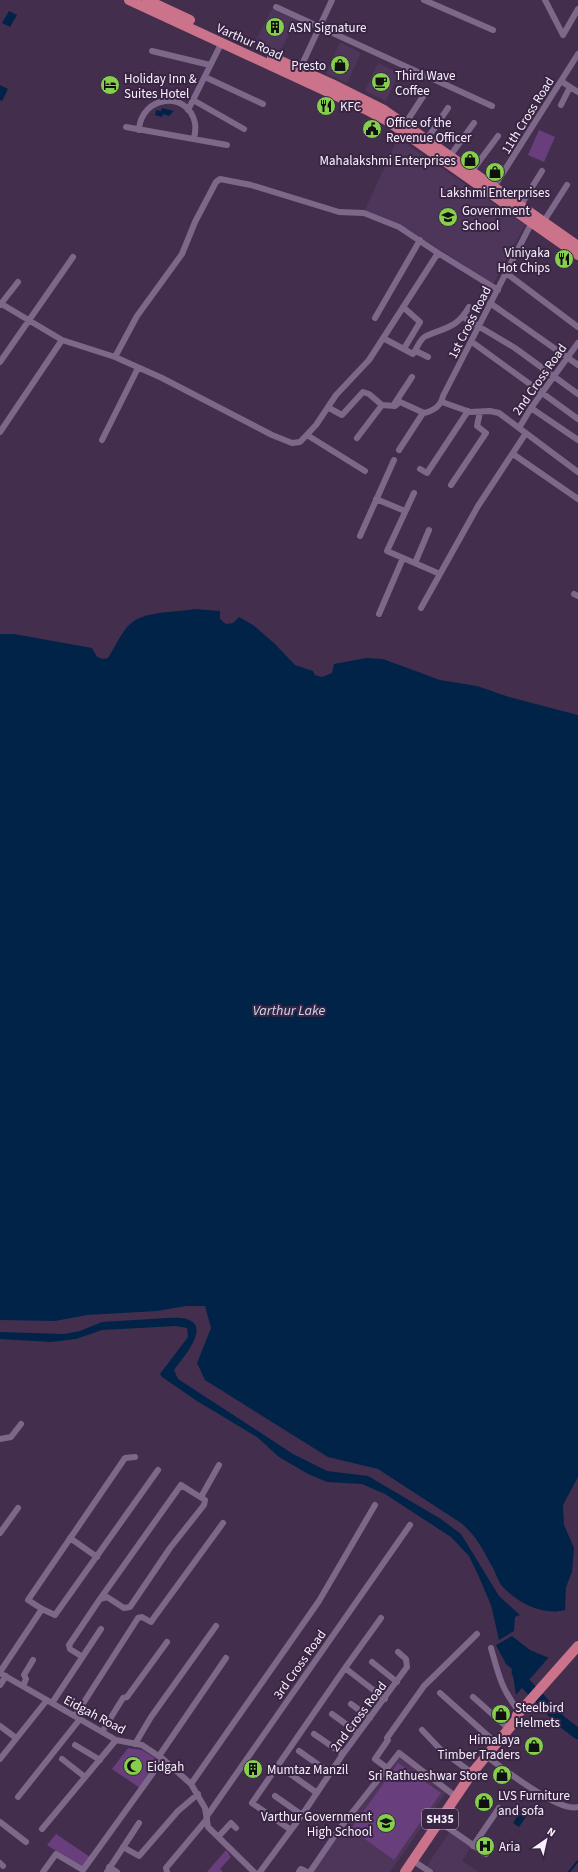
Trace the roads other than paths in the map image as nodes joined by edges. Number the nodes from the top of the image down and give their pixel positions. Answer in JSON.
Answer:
{"nodes":[{"id":1,"x":130,"y":0,"type":"edge"},
{"id":2,"x":147,"y":0,"type":"edge"},
{"id":3,"x":332,"y":0,"type":"edge"},
{"id":4,"x":424,"y":0,"type":"edge"},
{"id":5,"x":545,"y":0,"type":"edge"},
{"id":6,"x":276,"y":7,"type":"dead end"},
{"id":7,"x":578,"y":9,"type":"edge"},
{"id":8,"x":320,"y":28,"type":"junction"},
{"id":9,"x":494,"y":30,"type":"dead end"},
{"id":10,"x":222,"y":42,"type":"junction"},
{"id":11,"x":152,"y":51,"type":"dead end"},
{"id":12,"x":578,"y":54,"type":"edge"},
{"id":13,"x":210,"y":66,"type":"junction"},
{"id":14,"x":298,"y":73,"type":"junction"},
{"id":15,"x":205,"y":77,"type":"junction"},
{"id":16,"x":561,"y":81,"type":"junction"},
{"id":17,"x":570,"y":87,"type":"junction"},
{"id":18,"x":578,"y":92,"type":"edge"},
{"id":19,"x":424,"y":95,"type":"dead end"},
{"id":20,"x":193,"y":100,"type":"junction"},
{"id":21,"x":263,"y":104,"type":"dead end"},
{"id":22,"x":561,"y":105,"type":"dead end"},
{"id":23,"x":492,"y":106,"type":"dead end"},
{"id":24,"x":448,"y":108,"type":"dead end"},
{"id":25,"x":188,"y":110,"type":"junction"},
{"id":26,"x":474,"y":123,"type":"dead end"},
{"id":27,"x":405,"y":124,"type":"junction"},
{"id":28,"x":126,"y":127,"type":"dead end"},
{"id":29,"x":244,"y":129,"type":"dead end"},
{"id":30,"x":139,"y":130,"type":"junction"},
{"id":31,"x":498,"y":136,"type":"dead end"},
{"id":32,"x":194,"y":139,"type":"junction"},
{"id":33,"x":427,"y":139,"type":"junction"},
{"id":34,"x":227,"y":145,"type":"dead end"},
{"id":35,"x":450,"y":156,"type":"junction"},
{"id":36,"x":472,"y":171,"type":"junction"},
{"id":37,"x":542,"y":172,"type":"dead end"},
{"id":38,"x":567,"y":185,"type":"dead end"},
{"id":39,"x":494,"y":187,"type":"junction"},
{"id":40,"x":521,"y":205,"type":"junction"},
{"id":41,"x":537,"y":220,"type":"junction"},
{"id":42,"x":420,"y":240,"type":"junction"},
{"id":43,"x":578,"y":246,"type":"edge"},
{"id":44,"x":438,"y":253,"type":"junction"},
{"id":45,"x":578,"y":255,"type":"edge"},
{"id":46,"x":73,"y":257,"type":"dead end"},
{"id":47,"x":506,"y":273,"type":"junction"},
{"id":48,"x":18,"y":282,"type":"dead end"},
{"id":49,"x":498,"y":290,"type":"junction"},
{"id":50,"x":490,"y":303,"type":"junction"},
{"id":51,"x":0,"y":304,"type":"edge"},
{"id":52,"x":403,"y":307,"type":"junction"},
{"id":53,"x":469,"y":307,"type":"dead end"},
{"id":54,"x":463,"y":317,"type":"junction"},
{"id":55,"x":376,"y":318,"type":"dead end"},
{"id":56,"x":29,"y":321,"type":"junction"},
{"id":57,"x":478,"y":325,"type":"junction"},
{"id":58,"x":578,"y":327,"type":"edge"},
{"id":59,"x":383,"y":338,"type":"junction"},
{"id":60,"x":62,"y":340,"type":"junction"},
{"id":61,"x":472,"y":342,"type":"junction"},
{"id":62,"x":578,"y":343,"type":"edge"},
{"id":63,"x":405,"y":347,"type":"dead end"},
{"id":64,"x":416,"y":351,"type":"junction"},
{"id":65,"x":567,"y":356,"type":"junction"},
{"id":66,"x":115,"y":357,"type":"junction"},
{"id":67,"x":428,"y":357,"type":"dead end"},
{"id":68,"x":0,"y":362,"type":"edge"},
{"id":69,"x":578,"y":365,"type":"edge"},
{"id":70,"x":138,"y":368,"type":"junction"},
{"id":71,"x":554,"y":376,"type":"junction"},
{"id":72,"x":412,"y":377,"type":"dead end"},
{"id":73,"x":542,"y":392,"type":"junction"},
{"id":74,"x":578,"y":394,"type":"edge"},
{"id":75,"x":443,"y":399,"type":"junction"},
{"id":76,"x":382,"y":405,"type":"junction"},
{"id":77,"x":393,"y":406,"type":"junction"},
{"id":78,"x":329,"y":408,"type":"junction"},
{"id":79,"x":530,"y":408,"type":"junction"},
{"id":80,"x":468,"y":411,"type":"junction"},
{"id":81,"x":480,"y":412,"type":"junction"},
{"id":82,"x":424,"y":413,"type":"junction"},
{"id":83,"x":578,"y":419,"type":"edge"},
{"id":84,"x":519,"y":428,"type":"junction"},
{"id":85,"x":0,"y":432,"type":"edge"},
{"id":86,"x":526,"y":433,"type":"junction"},
{"id":87,"x":307,"y":435,"type":"junction"},
{"id":88,"x":357,"y":438,"type":"dead end"},
{"id":89,"x":578,"y":439,"type":"edge"},
{"id":90,"x":102,"y":440,"type":"dead end"},
{"id":91,"x":399,"y":450,"type":"dead end"},
{"id":92,"x":513,"y":454,"type":"junction"},
{"id":93,"x":394,"y":460,"type":"dead end"},
{"id":94,"x":420,"y":469,"type":"dead end"},
{"id":95,"x":365,"y":471,"type":"dead end"},
{"id":96,"x":578,"y":472,"type":"edge"},
{"id":97,"x":451,"y":485,"type":"dead end"},
{"id":98,"x":414,"y":493,"type":"dead end"},
{"id":99,"x":376,"y":499,"type":"junction"},
{"id":100,"x":578,"y":499,"type":"edge"},
{"id":101,"x":405,"y":511,"type":"junction"},
{"id":102,"x":429,"y":530,"type":"dead end"},
{"id":103,"x":360,"y":536,"type":"dead end"},
{"id":104,"x":404,"y":558,"type":"junction"},
{"id":105,"x":415,"y":563,"type":"junction"},
{"id":106,"x":440,"y":574,"type":"junction"},
{"id":107,"x":421,"y":608,"type":"dead end"},
{"id":108,"x":379,"y":614,"type":"dead end"},
{"id":109,"x":21,"y":1424,"type":"dead end"},
{"id":110,"x":0,"y":1439,"type":"edge"},
{"id":111,"x":135,"y":1457,"type":"dead end"},
{"id":112,"x":219,"y":1465,"type":"dead end"},
{"id":113,"x":158,"y":1470,"type":"dead end"},
{"id":114,"x":201,"y":1497,"type":"junction"},
{"id":115,"x":375,"y":1505,"type":"dead end"},
{"id":116,"x":18,"y":1508,"type":"dead end"},
{"id":117,"x":223,"y":1523,"type":"dead end"},
{"id":118,"x":410,"y":1525,"type":"dead end"},
{"id":119,"x":0,"y":1533,"type":"edge"},
{"id":120,"x":70,"y":1538,"type":"junction"},
{"id":121,"x":96,"y":1557,"type":"junction"},
{"id":122,"x":100,"y":1599,"type":"junction"},
{"id":123,"x":42,"y":1609,"type":"junction"},
{"id":124,"x":381,"y":1618,"type":"dead end"},
{"id":125,"x":216,"y":1626,"type":"dead end"},
{"id":126,"x":101,"y":1629,"type":"dead end"},
{"id":127,"x":477,"y":1634,"type":"dead end"},
{"id":128,"x":167,"y":1642,"type":"dead end"},
{"id":129,"x":578,"y":1646,"type":"edge"},
{"id":130,"x":491,"y":1648,"type":"dead end"},
{"id":131,"x":398,"y":1652,"type":"dead end"},
{"id":132,"x":578,"y":1654,"type":"edge"},
{"id":133,"x":81,"y":1656,"type":"junction"},
{"id":134,"x":226,"y":1658,"type":"dead end"},
{"id":135,"x":33,"y":1660,"type":"dead end"},
{"id":136,"x":372,"y":1662,"type":"dead end"},
{"id":137,"x":345,"y":1668,"type":"junction"},
{"id":138,"x":0,"y":1673,"type":"edge"},
{"id":139,"x":6,"y":1676,"type":"junction"},
{"id":140,"x":398,"y":1682,"type":"junction"},
{"id":141,"x":0,"y":1685,"type":"edge"},
{"id":142,"x":23,"y":1686,"type":"junction"},
{"id":143,"x":440,"y":1693,"type":"dead end"},
{"id":144,"x":473,"y":1697,"type":"dead end"},
{"id":145,"x":384,"y":1699,"type":"junction"},
{"id":146,"x":50,"y":1701,"type":"junction"},
{"id":147,"x":351,"y":1704,"type":"dead end"},
{"id":148,"x":524,"y":1711,"type":"junction"},
{"id":149,"x":332,"y":1714,"type":"dead end"},
{"id":150,"x":77,"y":1718,"type":"junction"},
{"id":151,"x":370,"y":1718,"type":"junction"},
{"id":152,"x":0,"y":1726,"type":"edge"},
{"id":153,"x":508,"y":1728,"type":"junction"},
{"id":154,"x":422,"y":1730,"type":"dead end"},
{"id":155,"x":102,"y":1732,"type":"junction"},
{"id":156,"x":358,"y":1733,"type":"junction"},
{"id":157,"x":314,"y":1734,"type":"dead end"},
{"id":158,"x":16,"y":1738,"type":"junction"},
{"id":159,"x":116,"y":1740,"type":"junction"},
{"id":160,"x":496,"y":1743,"type":"junction"},
{"id":161,"x":135,"y":1744,"type":"junction"},
{"id":162,"x":75,"y":1745,"type":"dead end"},
{"id":163,"x":298,"y":1751,"type":"dead end"},
{"id":164,"x":343,"y":1754,"type":"junction"},
{"id":165,"x":486,"y":1756,"type":"junction"},
{"id":166,"x":161,"y":1758,"type":"junction"},
{"id":167,"x":0,"y":1759,"type":"edge"},
{"id":168,"x":62,"y":1759,"type":"dead end"},
{"id":169,"x":100,"y":1760,"type":"junction"},
{"id":170,"x":387,"y":1768,"type":"junction"},
{"id":171,"x":475,"y":1770,"type":"junction"},
{"id":172,"x":286,"y":1771,"type":"dead end"},
{"id":173,"x":330,"y":1773,"type":"junction"},
{"id":174,"x":85,"y":1776,"type":"junction"},
{"id":175,"x":191,"y":1784,"type":"junction"},
{"id":176,"x":317,"y":1793,"type":"junction"},
{"id":177,"x":198,"y":1794,"type":"junction"},
{"id":178,"x":275,"y":1796,"type":"dead end"},
{"id":179,"x":456,"y":1796,"type":"junction"},
{"id":180,"x":18,"y":1797,"type":"dead end"},
{"id":181,"x":499,"y":1808,"type":"dead end"},
{"id":182,"x":578,"y":1808,"type":"edge"},
{"id":183,"x":302,"y":1815,"type":"junction"},
{"id":184,"x":207,"y":1818,"type":"junction"},
{"id":185,"x":0,"y":1822,"type":"edge"},
{"id":186,"x":139,"y":1822,"type":"dead end"},
{"id":187,"x":444,"y":1825,"type":"junction"},
{"id":188,"x":236,"y":1828,"type":"dead end"},
{"id":189,"x":42,"y":1829,"type":"dead end"},
{"id":190,"x":291,"y":1830,"type":"junction"},
{"id":191,"x":218,"y":1837,"type":"junction"},
{"id":192,"x":26,"y":1842,"type":"dead end"},
{"id":193,"x":474,"y":1846,"type":"junction"},
{"id":194,"x":123,"y":1847,"type":"junction"},
{"id":195,"x":486,"y":1854,"type":"dead end"},
{"id":196,"x":415,"y":1868,"type":"edge"},
{"id":197,"x":74,"y":1869,"type":"edge"},
{"id":198,"x":108,"y":1870,"type":"edge"},
{"id":199,"x":304,"y":1871,"type":"edge"},
{"id":200,"x":43,"y":1872,"type":"edge"},
{"id":201,"x":117,"y":1872,"type":"edge"},
{"id":202,"x":166,"y":1872,"type":"edge"},
{"id":203,"x":254,"y":1872,"type":"edge"},
{"id":204,"x":260,"y":1872,"type":"edge"},
{"id":205,"x":405,"y":1872,"type":"edge"},
{"id":206,"x":430,"y":1872,"type":"edge"}],
"edges":[{"from":1,"to":10,"type":"main road","name":"Varthur Road"},
{"from":2,"to":14,"type":"main road","name":"Varthur Road"},
{"from":3,"to":8,"type":"street"},
{"from":4,"to":9,"type":"street"},
{"from":5,"to":7,"type":"street"},
{"from":6,"to":8,"type":"street"},
{"from":8,"to":14,"type":"street"},
{"from":8,"to":23,"type":"street"},
{"from":10,"to":13,"type":"street"},
{"from":10,"to":14,"type":"main road","name":"Varthur Road"},
{"from":11,"to":13,"type":"street"},
{"from":12,"to":16,"type":"street","name":"11th Cross Road"},
{"from":13,"to":15,"type":"street"},
{"from":14,"to":27,"type":"main road","name":"Varthur Road"},
{"from":14,"to":41,"type":"main road","name":"Varthur Road"},
{"from":15,"to":20,"type":"street"},
{"from":15,"to":21,"type":"street"},
{"from":16,"to":17,"type":"street"},
{"from":16,"to":39,"type":"street","name":"11th Cross Road"},
{"from":17,"to":18,"type":"street"},
{"from":17,"to":22,"type":"street"},
{"from":19,"to":27,"type":"street"},
{"from":20,"to":25,"type":"street"},
{"from":20,"to":29,"type":"street"},
{"from":24,"to":33,"type":"street"},
{"from":25,"to":30,"type":"street"},
{"from":25,"to":32,"type":"street"},
{"from":26,"to":35,"type":"street"},
{"from":27,"to":33,"type":"main road","name":"Varthur Road"},
{"from":28,"to":30,"type":"street"},
{"from":30,"to":32,"type":"street"},
{"from":31,"to":36,"type":"street"},
{"from":32,"to":34,"type":"street"},
{"from":33,"to":35,"type":"main road","name":"Varthur Road"},
{"from":35,"to":36,"type":"main road","name":"Varthur Road"},
{"from":36,"to":39,"type":"main road","name":"Varthur Road"},
{"from":37,"to":40,"type":"street"},
{"from":38,"to":41,"type":"street","name":"1st Cross Road"},
{"from":39,"to":40,"type":"main road","name":"Varthur Road"},
{"from":40,"to":41,"type":"main road","name":"Varthur Road"},
{"from":41,"to":43,"type":"main road","name":"Varthur Road"},
{"from":41,"to":45,"type":"main road","name":"Varthur Road"},
{"from":41,"to":47,"type":"street","name":"1st Cross Road"},
{"from":42,"to":44,"type":"street"},
{"from":42,"to":55,"type":"street"},
{"from":42,"to":66,"type":"street"},
{"from":44,"to":49,"type":"street"},
{"from":44,"to":52,"type":"street"},
{"from":46,"to":56,"type":"street"},
{"from":47,"to":49,"type":"street","name":"1st Cross Road"},
{"from":47,"to":58,"type":"street"},
{"from":48,"to":51,"type":"street"},
{"from":49,"to":50,"type":"street","name":"1st Cross Road"},
{"from":50,"to":57,"type":"street","name":"1st Cross Road"},
{"from":50,"to":65,"type":"street"},
{"from":51,"to":56,"type":"street"},
{"from":52,"to":59,"type":"street"},
{"from":52,"to":63,"type":"street"},
{"from":53,"to":54,"type":"street"},
{"from":54,"to":57,"type":"street"},
{"from":54,"to":64,"type":"street"},
{"from":56,"to":60,"type":"street"},
{"from":56,"to":68,"type":"street"},
{"from":57,"to":61,"type":"street","name":"1st Cross Road"},
{"from":57,"to":71,"type":"street"},
{"from":59,"to":64,"type":"street"},
{"from":59,"to":78,"type":"street"},
{"from":60,"to":66,"type":"street"},
{"from":60,"to":85,"type":"street"},
{"from":61,"to":73,"type":"street"},
{"from":61,"to":75,"type":"street","name":"1st Cross Road"},
{"from":62,"to":65,"type":"street","name":"2nd Cross Road"},
{"from":64,"to":67,"type":"street"},
{"from":65,"to":69,"type":"street"},
{"from":65,"to":71,"type":"street","name":"2nd Cross Road"},
{"from":66,"to":70,"type":"street"},
{"from":70,"to":87,"type":"street"},
{"from":70,"to":90,"type":"street"},
{"from":71,"to":73,"type":"street","name":"2nd Cross Road"},
{"from":71,"to":74,"type":"street"},
{"from":72,"to":77,"type":"street"},
{"from":73,"to":79,"type":"street","name":"2nd Cross Road"},
{"from":73,"to":83,"type":"street"},
{"from":75,"to":80,"type":"street"},
{"from":75,"to":82,"type":"street"},
{"from":76,"to":77,"type":"street"},
{"from":76,"to":78,"type":"street"},
{"from":76,"to":88,"type":"street"},
{"from":77,"to":82,"type":"street"},
{"from":78,"to":87,"type":"street"},
{"from":79,"to":84,"type":"street","name":"2nd Cross Road"},
{"from":79,"to":89,"type":"street"},
{"from":80,"to":81,"type":"street"},
{"from":80,"to":94,"type":"street"},
{"from":81,"to":84,"type":"street"},
{"from":81,"to":97,"type":"street"},
{"from":82,"to":91,"type":"street"},
{"from":84,"to":86,"type":"street"},
{"from":86,"to":92,"type":"street"},
{"from":86,"to":96,"type":"street"},
{"from":87,"to":95,"type":"street"},
{"from":92,"to":100,"type":"street"},
{"from":92,"to":106,"type":"street"},
{"from":93,"to":99,"type":"street"},
{"from":98,"to":101,"type":"street"},
{"from":99,"to":101,"type":"street"},
{"from":99,"to":103,"type":"street"},
{"from":101,"to":104,"type":"street"},
{"from":102,"to":105,"type":"street"},
{"from":104,"to":105,"type":"street"},
{"from":104,"to":108,"type":"street"},
{"from":105,"to":106,"type":"street"},
{"from":106,"to":107,"type":"street"},
{"from":109,"to":110,"type":"street"},
{"from":111,"to":120,"type":"street"},
{"from":112,"to":114,"type":"street"},
{"from":113,"to":121,"type":"street"},
{"from":114,"to":122,"type":"street"},
{"from":114,"to":122,"type":"street"},
{"from":115,"to":175,"type":"street"},
{"from":116,"to":119,"type":"street"},
{"from":117,"to":150,"type":"street"},
{"from":118,"to":184,"type":"street","name":"3rd Cross Road"},
{"from":120,"to":121,"type":"street"},
{"from":120,"to":123,"type":"street"},
{"from":121,"to":123,"type":"street"},
{"from":122,"to":133,"type":"street"},
{"from":123,"to":138,"type":"street"},
{"from":124,"to":137,"type":"street"},
{"from":125,"to":161,"type":"street"},
{"from":126,"to":133,"type":"street"},
{"from":127,"to":170,"type":"street"},
{"from":128,"to":155,"type":"street"},
{"from":129,"to":148,"type":"main road","number":"SH35"},
{"from":130,"to":148,"type":"street"},
{"from":131,"to":140,"type":"street","name":"2nd Cross Road"},
{"from":132,"to":148,"type":"main road"},
{"from":133,"to":146,"type":"street"},
{"from":134,"to":166,"type":"street"},
{"from":135,"to":142,"type":"street"},
{"from":136,"to":140,"type":"street"},
{"from":137,"to":145,"type":"street"},
{"from":137,"to":190,"type":"street"},
{"from":138,"to":139,"type":"street","name":"Eidgah Road"},
{"from":139,"to":141,"type":"street"},
{"from":139,"to":142,"type":"street","name":"Eidgah Road"},
{"from":140,"to":145,"type":"street","name":"2nd Cross Road"},
{"from":142,"to":146,"type":"street","name":"Eidgah Road"},
{"from":143,"to":160,"type":"street"},
{"from":144,"to":153,"type":"street"},
{"from":145,"to":151,"type":"street","name":"2nd Cross Road"},
{"from":146,"to":150,"type":"street","name":"Eidgah Road"},
{"from":146,"to":158,"type":"street"},
{"from":147,"to":151,"type":"street"},
{"from":148,"to":153,"type":"main road","number":"SH35"},
{"from":149,"to":156,"type":"street"},
{"from":150,"to":155,"type":"street","name":"Eidgah Road"},
{"from":150,"to":180,"type":"street"},
{"from":151,"to":156,"type":"street","name":"2nd Cross Road"},
{"from":152,"to":158,"type":"street"},
{"from":153,"to":160,"type":"main road","number":"SH35"},
{"from":154,"to":171,"type":"street"},
{"from":155,"to":159,"type":"street","name":"Eidgah Road"},
{"from":156,"to":164,"type":"street","name":"2nd Cross Road"},
{"from":157,"to":164,"type":"street"},
{"from":158,"to":167,"type":"street"},
{"from":159,"to":161,"type":"street","name":"Eidgah Road"},
{"from":159,"to":169,"type":"street"},
{"from":160,"to":165,"type":"main road","number":"SH35"},
{"from":161,"to":166,"type":"street","name":"Eidgah Road"},
{"from":162,"to":169,"type":"street"},
{"from":163,"to":173,"type":"street"},
{"from":164,"to":173,"type":"street","name":"2nd Cross Road"},
{"from":165,"to":171,"type":"main road","number":"SH35"},
{"from":165,"to":182,"type":"street"},
{"from":166,"to":175,"type":"street","name":"Eidgah Road"},
{"from":166,"to":197,"type":"street"},
{"from":168,"to":174,"type":"street"},
{"from":169,"to":174,"type":"street"},
{"from":170,"to":179,"type":"street"},
{"from":170,"to":199,"type":"street"},
{"from":171,"to":179,"type":"main road","number":"SH35"},
{"from":171,"to":187,"type":"main road","number":"SH35"},
{"from":172,"to":176,"type":"street"},
{"from":173,"to":176,"type":"street","name":"2nd Cross Road"},
{"from":174,"to":189,"type":"street"},
{"from":175,"to":177,"type":"street","name":"Eidgah Road"},
{"from":176,"to":183,"type":"street","name":"2nd Cross Road"},
{"from":177,"to":184,"type":"street","name":"Eidgah Road"},
{"from":177,"to":194,"type":"street"},
{"from":178,"to":183,"type":"street"},
{"from":179,"to":205,"type":"main road","number":"SH35"},
{"from":181,"to":193,"type":"street"},
{"from":183,"to":190,"type":"street","name":"2nd Cross Road"},
{"from":184,"to":191,"type":"street","name":"Eidgah Road"},
{"from":184,"to":202,"type":"street","name":"3rd Cross Road"},
{"from":185,"to":192,"type":"street"},
{"from":186,"to":194,"type":"street"},
{"from":187,"to":193,"type":"street"},
{"from":187,"to":196,"type":"main road","number":"SH35"},
{"from":188,"to":191,"type":"street"},
{"from":190,"to":204,"type":"street","name":"2nd Cross Road"},
{"from":191,"to":203,"type":"street","name":"Eidgah Road"},
{"from":193,"to":195,"type":"street"},
{"from":194,"to":198,"type":"street"},
{"from":196,"to":206,"type":"street"},
{"from":197,"to":200,"type":"street"},
{"from":198,"to":201,"type":"street"}]}
